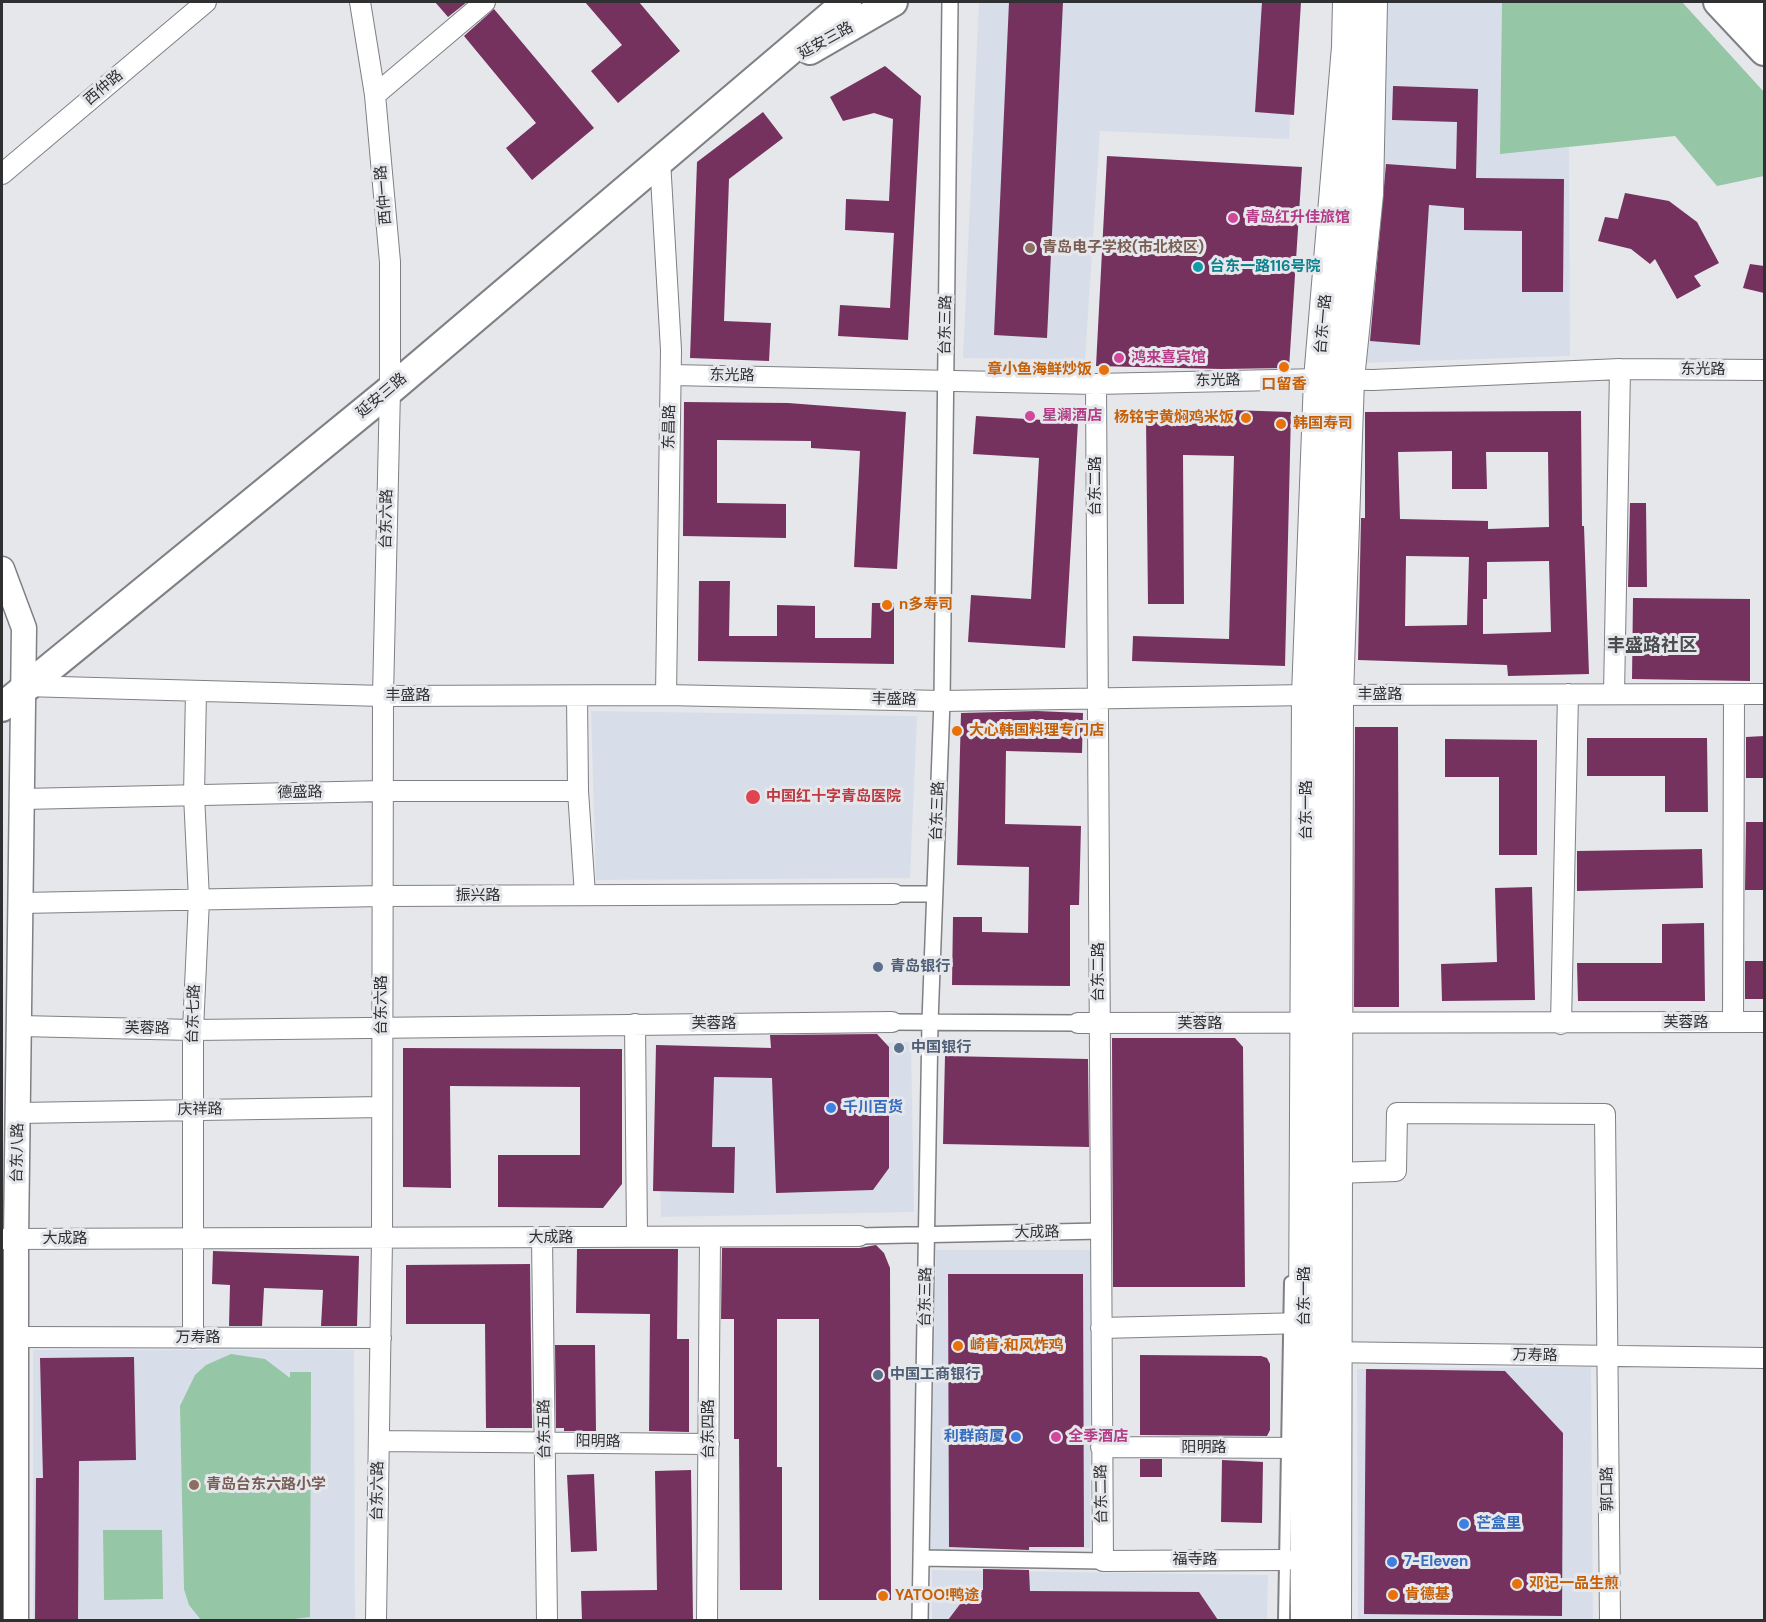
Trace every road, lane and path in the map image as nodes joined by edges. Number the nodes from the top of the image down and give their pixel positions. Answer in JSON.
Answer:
{"nodes":[{"id":1,"x":206,"y":2,"type":"edge"},
{"id":2,"x":360,"y":2,"type":"edge"},
{"id":3,"x":484,"y":2,"type":"edge"},
{"id":4,"x":825,"y":2,"type":"edge"},
{"id":5,"x":847,"y":2,"type":"edge"},
{"id":6,"x":893,"y":2,"type":"edge"},
{"id":7,"x":950,"y":2,"type":"edge"},
{"id":8,"x":1329,"y":2,"type":"edge"},
{"id":9,"x":1349,"y":2,"type":"edge"},
{"id":10,"x":1371,"y":2,"type":"edge"},
{"id":11,"x":1718,"y":2,"type":"edge"},
{"id":12,"x":1746,"y":2,"type":"edge"},
{"id":13,"x":1764,"y":22,"type":"edge"},
{"id":14,"x":1764,"y":51,"type":"edge"},
{"id":15,"x":758,"y":79,"type":"junction"},
{"id":16,"x":375,"y":95,"type":"junction"},
{"id":17,"x":1340,"y":137,"type":"junction"},
{"id":18,"x":660,"y":160,"type":"junction"},
{"id":19,"x":2,"y":174,"type":"edge"},
{"id":20,"x":1620,"y":369,"type":"junction"},
{"id":21,"x":1764,"y":370,"type":"edge"},
{"id":22,"x":671,"y":375,"type":"junction"},
{"id":23,"x":1334,"y":379,"type":"junction"},
{"id":24,"x":945,"y":381,"type":"junction"},
{"id":25,"x":1096,"y":384,"type":"junction"},
{"id":26,"x":390,"y":390,"type":"junction"},
{"id":27,"x":2,"y":569,"type":"edge"},
{"id":28,"x":24,"y":686,"type":"junction"},
{"id":29,"x":196,"y":691,"type":"junction"},
{"id":30,"x":666,"y":694,"type":"junction"},
{"id":31,"x":1568,"y":694,"type":"junction"},
{"id":32,"x":1614,"y":694,"type":"junction"},
{"id":33,"x":1734,"y":694,"type":"junction"},
{"id":34,"x":1764,"y":694,"type":"edge"},
{"id":35,"x":1322,"y":695,"type":"junction"},
{"id":36,"x":383,"y":696,"type":"junction"},
{"id":37,"x":577,"y":696,"type":"junction"},
{"id":38,"x":1097,"y":698,"type":"junction"},
{"id":39,"x":942,"y":701,"type":"junction"},
{"id":40,"x":2,"y":707,"type":"edge"},
{"id":41,"x":383,"y":791,"type":"junction"},
{"id":42,"x":578,"y":791,"type":"junction"},
{"id":43,"x":194,"y":795,"type":"junction"},
{"id":44,"x":23,"y":799,"type":"junction"},
{"id":45,"x":894,"y":894,"type":"joint"},
{"id":46,"x":935,"y":894,"type":"junction"},
{"id":47,"x":585,"y":895,"type":"junction"},
{"id":48,"x":382,"y":896,"type":"junction"},
{"id":49,"x":199,"y":899,"type":"junction"},
{"id":50,"x":21,"y":903,"type":"junction"},
{"id":51,"x":892,"y":1022,"type":"joint"},
{"id":52,"x":930,"y":1022,"type":"junction"},
{"id":53,"x":1733,"y":1022,"type":"junction"},
{"id":54,"x":1764,"y":1022,"type":"edge"},
{"id":55,"x":1078,"y":1023,"type":"joint"},
{"id":56,"x":1099,"y":1023,"type":"junction"},
{"id":57,"x":1561,"y":1023,"type":"junction"},
{"id":58,"x":635,"y":1024,"type":"junction"},
{"id":59,"x":20,"y":1026,"type":"junction"},
{"id":60,"x":382,"y":1026,"type":"junction"},
{"id":61,"x":1313,"y":1029,"type":"junction"},
{"id":62,"x":193,"y":1030,"type":"junction"},
{"id":63,"x":382,"y":1107,"type":"junction"},
{"id":64,"x":193,"y":1110,"type":"junction"},
{"id":65,"x":18,"y":1113,"type":"junction"},
{"id":66,"x":1335,"y":1173,"type":"junction"},
{"id":67,"x":1101,"y":1232,"type":"junction"},
{"id":68,"x":927,"y":1234,"type":"junction"},
{"id":69,"x":858,"y":1236,"type":"joint"},
{"id":70,"x":637,"y":1237,"type":"junction"},
{"id":71,"x":710,"y":1237,"type":"junction"},
{"id":72,"x":542,"y":1238,"type":"junction"},
{"id":73,"x":9,"y":1239,"type":"edge"},
{"id":74,"x":194,"y":1239,"type":"junction"},
{"id":75,"x":382,"y":1239,"type":"junction"},
{"id":76,"x":1290,"y":1266,"type":"dead end"},
{"id":77,"x":1101,"y":1328,"type":"junction"},
{"id":78,"x":16,"y":1337,"type":"junction"},
{"id":79,"x":193,"y":1338,"type":"junction"},
{"id":80,"x":381,"y":1338,"type":"junction"},
{"id":81,"x":1308,"y":1338,"type":"junction"},
{"id":82,"x":1606,"y":1357,"type":"junction"},
{"id":83,"x":1764,"y":1358,"type":"edge"},
{"id":84,"x":379,"y":1441,"type":"junction"},
{"id":85,"x":545,"y":1441,"type":"junction"},
{"id":86,"x":709,"y":1444,"type":"junction"},
{"id":87,"x":1101,"y":1448,"type":"junction"},
{"id":88,"x":1298,"y":1448,"type":"junction"},
{"id":89,"x":921,"y":1558,"type":"junction"},
{"id":90,"x":1287,"y":1560,"type":"junction"},
{"id":91,"x":1103,"y":1561,"type":"junction"},
{"id":92,"x":9,"y":1589,"type":"edge"},
{"id":93,"x":16,"y":1620,"type":"edge"},
{"id":94,"x":376,"y":1620,"type":"edge"},
{"id":95,"x":547,"y":1620,"type":"edge"},
{"id":96,"x":707,"y":1620,"type":"edge"},
{"id":97,"x":920,"y":1620,"type":"edge"},
{"id":98,"x":1284,"y":1620,"type":"edge"},
{"id":99,"x":1307,"y":1620,"type":"edge"},
{"id":100,"x":1335,"y":1620,"type":"edge"},
{"id":101,"x":1610,"y":1620,"type":"edge"}],
"edges":[{"from":1,"to":19,"type":"street","name":"西仲路"},
{"from":2,"to":16,"type":"street","name":"西仲一路"},
{"from":3,"to":16,"type":"street"},
{"from":4,"to":15,"type":"main road","name":"延安三路"},
{"from":5,"to":15,"type":"main road","name":"延安三路"},
{"from":6,"to":15,"type":"main road","name":"延安三路"},
{"from":7,"to":24,"type":"street","name":"台东三路"},
{"from":8,"to":17,"type":"main road","name":"台东一路"},
{"from":9,"to":17,"type":"main road"},
{"from":10,"to":23,"type":"main road","name":"台东一路"},
{"from":11,"to":14,"type":"main road"},
{"from":12,"to":13,"type":"main road"},
{"from":15,"to":18,"type":"main road","name":"延安三路"},
{"from":16,"to":26,"type":"street","name":"西仲一路"},
{"from":17,"to":23,"type":"main road","name":"台东一路"},
{"from":18,"to":22,"type":"street","name":"东昌路"},
{"from":18,"to":26,"type":"main road","name":"延安三路"},
{"from":20,"to":21,"type":"street","name":"东光路"},
{"from":20,"to":23,"type":"street","name":"东光路"},
{"from":20,"to":32,"type":"street"},
{"from":22,"to":24,"type":"street","name":"东光路"},
{"from":22,"to":30,"type":"street","name":"东昌路"},
{"from":23,"to":25,"type":"street","name":"东光路"},
{"from":23,"to":35,"type":"main road","name":"台东一路"},
{"from":24,"to":25,"type":"street","name":"东光路"},
{"from":24,"to":39,"type":"street","name":"台东三路"},
{"from":25,"to":38,"type":"street","name":"台东二路"},
{"from":26,"to":28,"type":"main road","name":"延安三路"},
{"from":26,"to":36,"type":"street","name":"台东六路"},
{"from":27,"to":28,"type":"street","name":"台东八路"},
{"from":28,"to":29,"type":"street","name":"丰盛路"},
{"from":28,"to":40,"type":"main road","name":"延安三路"},
{"from":28,"to":44,"type":"street","name":"台东八路"},
{"from":29,"to":36,"type":"street","name":"丰盛路"},
{"from":29,"to":43,"type":"street","name":"台东七路"},
{"from":30,"to":37,"type":"street","name":"丰盛路"},
{"from":30,"to":39,"type":"street","name":"丰盛路"},
{"from":31,"to":32,"type":"street","name":"丰盛路"},
{"from":31,"to":35,"type":"street","name":"丰盛路"},
{"from":31,"to":57,"type":"street"},
{"from":32,"to":33,"type":"street","name":"丰盛路"},
{"from":33,"to":34,"type":"street","name":"丰盛路"},
{"from":33,"to":53,"type":"street"},
{"from":35,"to":38,"type":"street","name":"丰盛路"},
{"from":35,"to":61,"type":"main road","name":"台东一路"},
{"from":36,"to":37,"type":"street","name":"丰盛路"},
{"from":36,"to":41,"type":"street","name":"台东六路"},
{"from":37,"to":42,"type":"street"},
{"from":38,"to":39,"type":"street","name":"丰盛路"},
{"from":38,"to":56,"type":"street","name":"台东二路"},
{"from":39,"to":46,"type":"street","name":"台东三路"},
{"from":41,"to":42,"type":"street","name":"德盛路"},
{"from":41,"to":43,"type":"street","name":"德盛路"},
{"from":41,"to":48,"type":"street","name":"台东六路"},
{"from":42,"to":47,"type":"street"},
{"from":43,"to":44,"type":"street","name":"德盛路"},
{"from":43,"to":49,"type":"street","name":"台东七路"},
{"from":44,"to":50,"type":"street","name":"台东八路"},
{"from":45,"to":46,"type":"street","name":"振兴路"},
{"from":45,"to":47,"type":"street","name":"振兴路"},
{"from":46,"to":52,"type":"street","name":"台东三路"},
{"from":47,"to":48,"type":"street","name":"振兴路"},
{"from":48,"to":49,"type":"street","name":"振兴路"},
{"from":48,"to":60,"type":"street","name":"台东六路"},
{"from":49,"to":50,"type":"street","name":"振兴路"},
{"from":49,"to":62,"type":"street","name":"台东七路"},
{"from":50,"to":59,"type":"street","name":"台东八路"},
{"from":51,"to":52,"type":"street","name":"芙蓉路"},
{"from":51,"to":58,"type":"street","name":"芙蓉路"},
{"from":52,"to":55,"type":"street","name":"芙蓉路"},
{"from":52,"to":68,"type":"street","name":"台东三路"},
{"from":53,"to":54,"type":"street","name":"芙蓉路"},
{"from":53,"to":57,"type":"street","name":"芙蓉路"},
{"from":55,"to":56,"type":"street","name":"芙蓉路"},
{"from":56,"to":61,"type":"street","name":"芙蓉路"},
{"from":56,"to":67,"type":"street","name":"台东二路"},
{"from":57,"to":61,"type":"street","name":"芙蓉路"},
{"from":58,"to":60,"type":"street","name":"芙蓉路"},
{"from":58,"to":70,"type":"street"},
{"from":59,"to":62,"type":"street","name":"芙蓉路"},
{"from":59,"to":65,"type":"street","name":"台东八路"},
{"from":60,"to":62,"type":"street","name":"芙蓉路"},
{"from":60,"to":63,"type":"street","name":"台东六路"},
{"from":61,"to":66,"type":"main road","name":"台东一路"},
{"from":61,"to":81,"type":"main road","name":"台东一路"},
{"from":62,"to":64,"type":"street","name":"台东七路"},
{"from":63,"to":64,"type":"street","name":"庆祥路"},
{"from":63,"to":75,"type":"street","name":"台东六路"},
{"from":64,"to":65,"type":"street","name":"庆祥路"},
{"from":64,"to":74,"type":"street","name":"台东七路"},
{"from":65,"to":73,"type":"street","name":"台东八路"},
{"from":66,"to":81,"type":"main road","name":"台东一路"},
{"from":66,"to":82,"type":"street","name":"郭口路"},
{"from":67,"to":68,"type":"street","name":"大成路"},
{"from":67,"to":77,"type":"street","name":"台东二路"},
{"from":68,"to":69,"type":"street","name":"大成路"},
{"from":68,"to":89,"type":"street","name":"台东三路"},
{"from":69,"to":71,"type":"street","name":"大成路"},
{"from":70,"to":71,"type":"street","name":"大成路"},
{"from":70,"to":72,"type":"street","name":"大成路"},
{"from":71,"to":86,"type":"street","name":"台东四路"},
{"from":72,"to":75,"type":"street","name":"大成路"},
{"from":72,"to":85,"type":"street","name":"台东五路"},
{"from":73,"to":74,"type":"street","name":"大成路"},
{"from":73,"to":78,"type":"street","name":"台东八路"},
{"from":74,"to":75,"type":"street","name":"大成路"},
{"from":74,"to":79,"type":"street","name":"台东七路"},
{"from":75,"to":80,"type":"street","name":"台东六路"},
{"from":76,"to":81,"type":"lane"},
{"from":77,"to":81,"type":"street","name":"万寿路"},
{"from":77,"to":87,"type":"street","name":"台东二路"},
{"from":78,"to":79,"type":"street","name":"万寿路"},
{"from":78,"to":92,"type":"street","name":"台东八路"},
{"from":79,"to":80,"type":"street","name":"万寿路"},
{"from":80,"to":84,"type":"street","name":"台东六路"},
{"from":81,"to":82,"type":"street","name":"万寿路"},
{"from":81,"to":88,"type":"main road","name":"台东一路"},
{"from":81,"to":100,"type":"main road","name":"台东一路"},
{"from":82,"to":83,"type":"street","name":"万寿路"},
{"from":82,"to":101,"type":"street","name":"郭口路"},
{"from":84,"to":85,"type":"street","name":"阳明路"},
{"from":84,"to":94,"type":"street","name":"台东六路"},
{"from":85,"to":86,"type":"street","name":"阳明路"},
{"from":85,"to":95,"type":"street","name":"台东五路"},
{"from":86,"to":96,"type":"street","name":"台东四路"},
{"from":87,"to":88,"type":"street","name":"阳明路"},
{"from":87,"to":91,"type":"street","name":"台东二路"},
{"from":88,"to":90,"type":"lane"},
{"from":88,"to":99,"type":"main road","name":"台东一路"},
{"from":89,"to":91,"type":"street"},
{"from":89,"to":97,"type":"street","name":"台东三路"},
{"from":90,"to":91,"type":"street","name":"福寺路"},
{"from":90,"to":98,"type":"lane"},
{"from":92,"to":93,"type":"street","name":"台东八路"}]}
